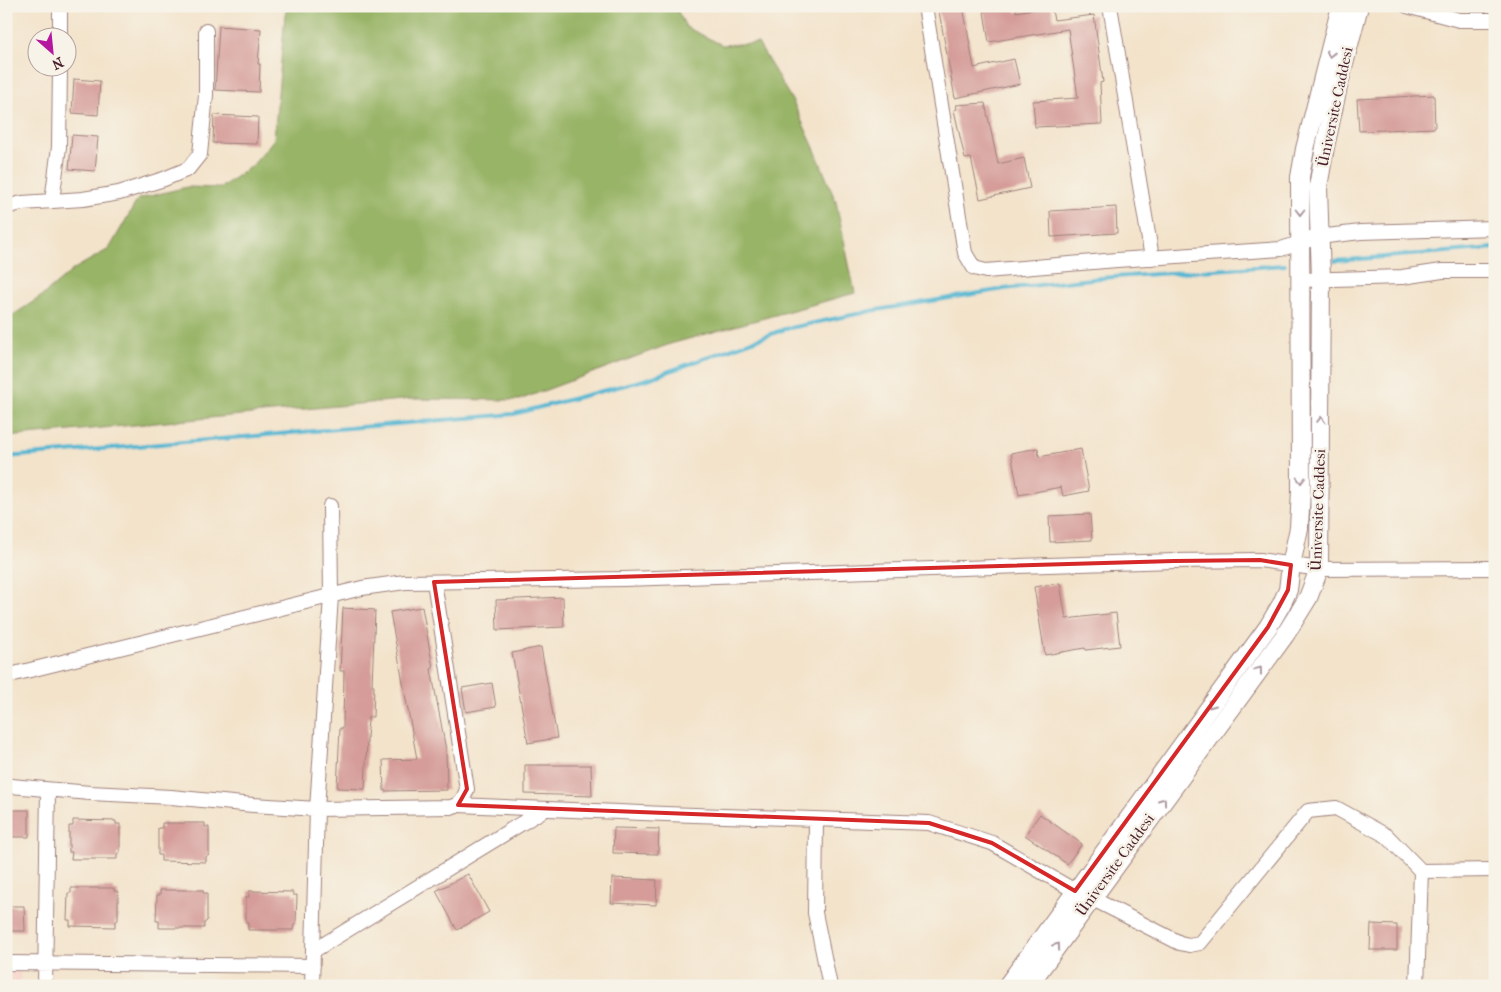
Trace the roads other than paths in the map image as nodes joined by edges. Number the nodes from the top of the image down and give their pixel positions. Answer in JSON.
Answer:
{"nodes":[{"id":1,"x":60,"y":6,"type":"edge"},
{"id":2,"x":925,"y":6,"type":"edge"},
{"id":3,"x":1110,"y":6,"type":"edge"},
{"id":4,"x":1341,"y":6,"type":"edge"},
{"id":5,"x":1359,"y":6,"type":"edge"},
{"id":6,"x":1407,"y":6,"type":"edge"},
{"id":7,"x":1495,"y":20,"type":"edge"},
{"id":8,"x":60,"y":28,"type":"edge"},
{"id":9,"x":206,"y":31,"type":"dead end"},
{"id":10,"x":60,"y":78,"type":"edge"},
{"id":11,"x":52,"y":201,"type":"junction"},
{"id":12,"x":6,"y":207,"type":"edge"},
{"id":13,"x":1495,"y":228,"type":"edge"},
{"id":14,"x":1318,"y":237,"type":"junction"},
{"id":15,"x":1300,"y":242,"type":"junction"},
{"id":16,"x":1152,"y":258,"type":"junction"},
{"id":17,"x":1495,"y":270,"type":"edge"},
{"id":18,"x":1321,"y":278,"type":"junction"},
{"id":19,"x":1300,"y":280,"type":"junction"},
{"id":20,"x":330,"y":506,"type":"dead end"},
{"id":21,"x":1291,"y":565,"type":"junction"},
{"id":22,"x":1495,"y":568,"type":"edge"},
{"id":23,"x":1319,"y":570,"type":"junction"},
{"id":24,"x":434,"y":582,"type":"junction"},
{"id":25,"x":331,"y":596,"type":"junction"},
{"id":26,"x":6,"y":676,"type":"edge"},
{"id":27,"x":6,"y":788,"type":"edge"},
{"id":28,"x":48,"y":790,"type":"junction"},
{"id":29,"x":458,"y":805,"type":"junction"},
{"id":30,"x":317,"y":809,"type":"junction"},
{"id":31,"x":545,"y":809,"type":"junction"},
{"id":32,"x":816,"y":819,"type":"junction"},
{"id":33,"x":1495,"y":870,"type":"edge"},
{"id":34,"x":1421,"y":871,"type":"junction"},
{"id":35,"x":1083,"y":895,"type":"junction"},
{"id":36,"x":313,"y":951,"type":"junction"},
{"id":37,"x":6,"y":962,"type":"edge"},
{"id":38,"x":46,"y":963,"type":"junction"},
{"id":39,"x":313,"y":966,"type":"junction"},
{"id":40,"x":45,"y":986,"type":"edge"},
{"id":41,"x":312,"y":986,"type":"edge"},
{"id":42,"x":830,"y":986,"type":"edge"},
{"id":43,"x":1007,"y":986,"type":"edge"},
{"id":44,"x":1028,"y":986,"type":"edge"},
{"id":45,"x":1417,"y":986,"type":"edge"}],
"edges":[{"from":1,"to":8,"type":"street"},
{"from":2,"to":16,"type":"street"},
{"from":3,"to":16,"type":"street"},
{"from":4,"to":15,"type":"main road","one_way":true},
{"from":5,"to":14,"type":"main road","name":"Üniversite Caddesi"},
{"from":6,"to":7,"type":"street"},
{"from":9,"to":11,"type":"street"},
{"from":10,"to":11,"type":"street"},
{"from":11,"to":12,"type":"street"},
{"from":13,"to":14,"type":"street"},
{"from":14,"to":15,"type":"street"},
{"from":14,"to":18,"type":"main road","name":"Üniversite Caddesi"},
{"from":15,"to":16,"type":"street"},
{"from":15,"to":19,"type":"main road"},
{"from":17,"to":18,"type":"street"},
{"from":18,"to":19,"type":"street"},
{"from":23,"to":18,"type":"main road","name":"Üniversite Caddesi","one_way":true},
{"from":19,"to":21,"type":"main road","one_way":true},
{"from":20,"to":25,"type":"street"},
{"from":21,"to":23,"type":"street"},
{"from":21,"to":24,"type":"street"},
{"from":21,"to":35,"type":"main road","one_way":true},
{"from":22,"to":23,"type":"street"},
{"from":35,"to":23,"type":"main road","name":"Üniversite Caddesi","one_way":true},
{"from":24,"to":25,"type":"street"},
{"from":24,"to":29,"type":"street"},
{"from":25,"to":26,"type":"street"},
{"from":25,"to":30,"type":"street"},
{"from":27,"to":28,"type":"street"},
{"from":28,"to":30,"type":"street"},
{"from":28,"to":38,"type":"street"},
{"from":29,"to":30,"type":"street"},
{"from":29,"to":31,"type":"street"},
{"from":30,"to":36,"type":"street"},
{"from":31,"to":32,"type":"street"},
{"from":31,"to":36,"type":"street"},
{"from":32,"to":35,"type":"street"},
{"from":32,"to":42,"type":"street"},
{"from":33,"to":34,"type":"street"},
{"from":34,"to":35,"type":"street"},
{"from":34,"to":45,"type":"street"},
{"from":35,"to":43,"type":"main road"},
{"from":44,"to":35,"type":"main road","name":"Üniversite Caddesi","one_way":true},
{"from":36,"to":39,"type":"street"},
{"from":37,"to":38,"type":"street"},
{"from":38,"to":39,"type":"street"},
{"from":38,"to":40,"type":"street"},
{"from":39,"to":41,"type":"street"}]}
